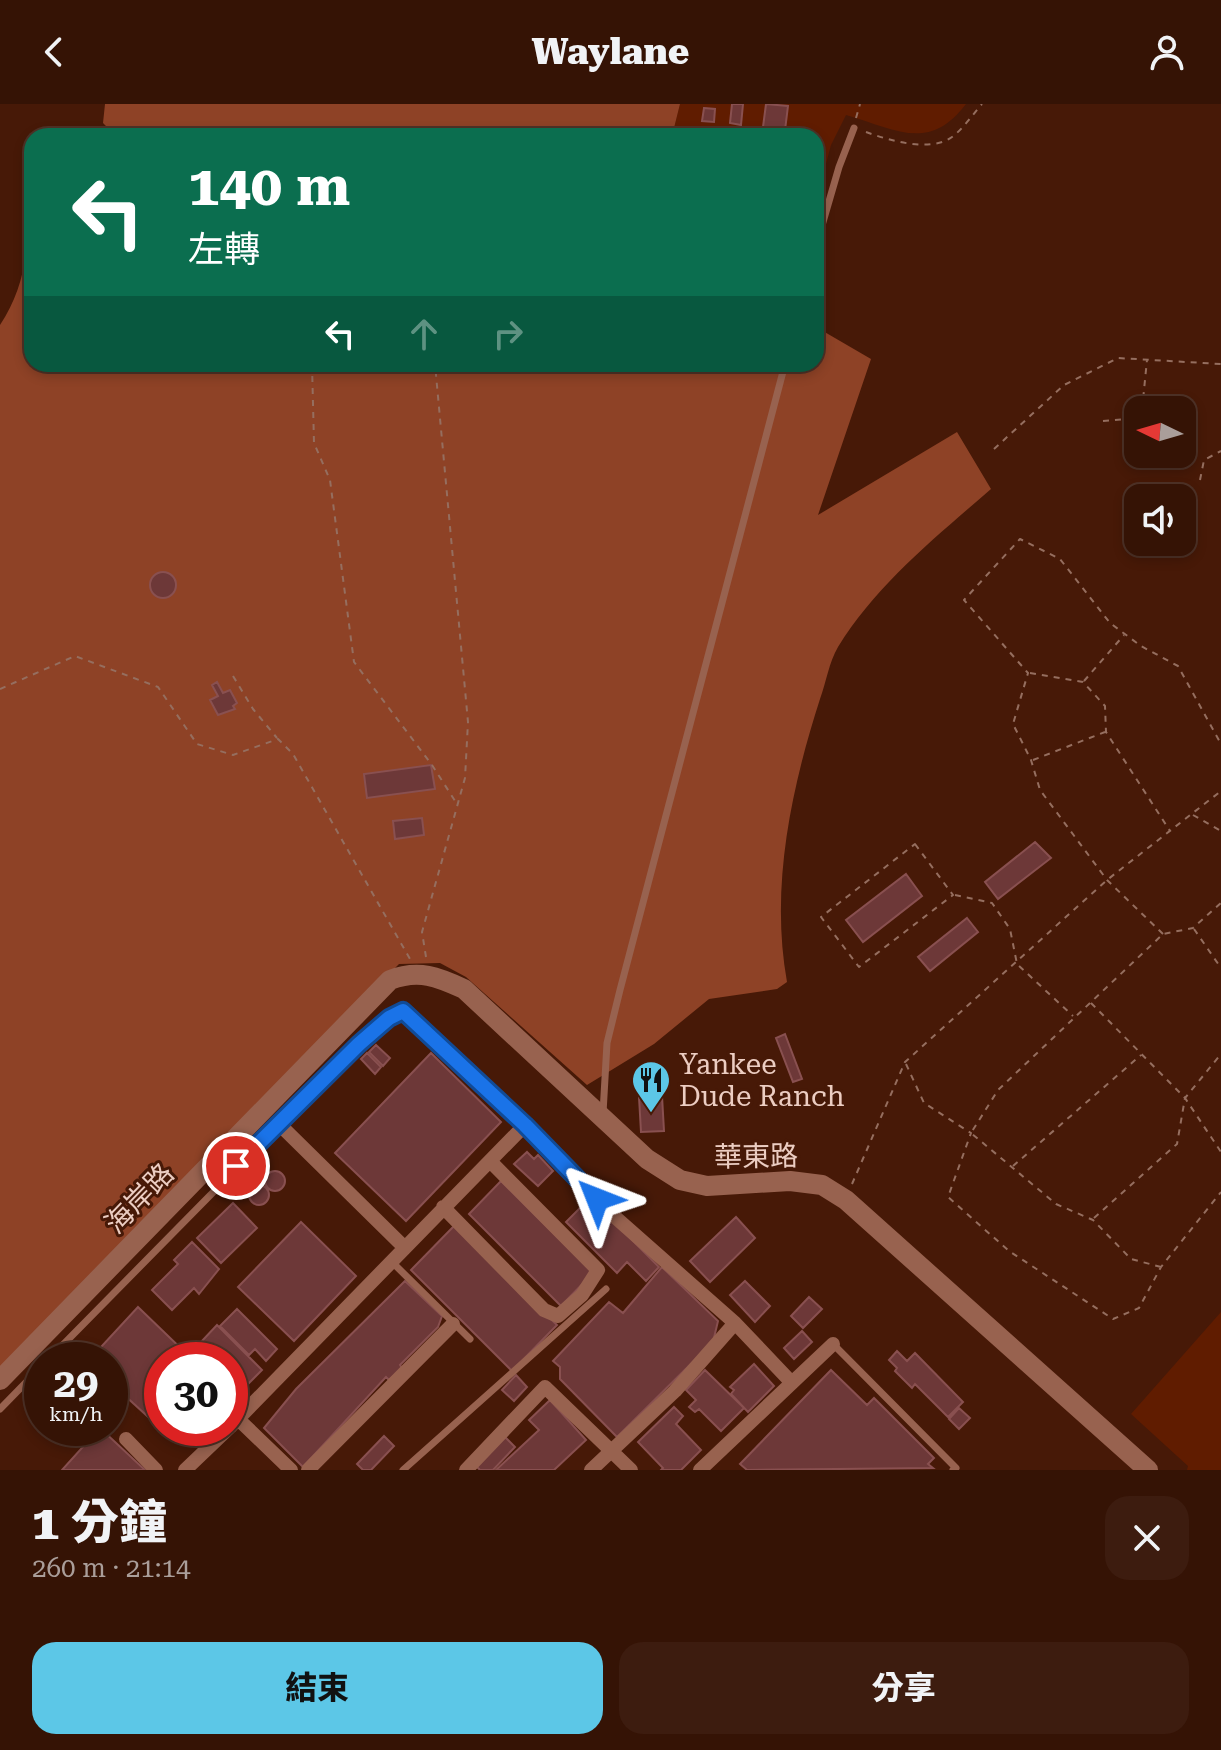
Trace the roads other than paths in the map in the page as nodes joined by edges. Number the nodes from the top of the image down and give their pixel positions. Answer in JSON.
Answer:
{"nodes":[{"id":1,"x":854,"y":128,"type":"road end"},
{"id":2,"x":824,"y":219,"type":"edge"},
{"id":3,"x":783,"y":372,"type":"edge"},
{"id":4,"x":430,"y":974,"type":"joint"},
{"id":5,"x":403,"y":1011,"type":"joint"},
{"id":6,"x":603,"y":1115,"type":"junction"},
{"id":7,"x":278,"y":1123,"type":"junction"},
{"id":8,"x":525,"y":1125,"type":"junction"},
{"id":9,"x":490,"y":1161,"type":"junction"},
{"id":10,"x":443,"y":1207,"type":"junction"},
{"id":11,"x":404,"y":1247,"type":"junction"},
{"id":12,"x":393,"y":1263,"type":"junction"},
{"id":13,"x":606,"y":1289,"type":"dead end"},
{"id":14,"x":735,"y":1323,"type":"junction"},
{"id":15,"x":453,"y":1324,"type":"junction"},
{"id":16,"x":470,"y":1339,"type":"dead end"},
{"id":17,"x":65,"y":1342,"type":"edge"},
{"id":18,"x":833,"y":1344,"type":"joint"},
{"id":19,"x":0,"y":1380,"type":"edge"},
{"id":20,"x":792,"y":1383,"type":"junction"},
{"id":21,"x":24,"y":1384,"type":"edge"},
{"id":22,"x":0,"y":1409,"type":"edge"},
{"id":23,"x":248,"y":1409,"type":"edge"},
{"id":24,"x":248,"y":1437,"type":"edge"},
{"id":25,"x":128,"y":1441,"type":"edge"},
{"id":26,"x":210,"y":1446,"type":"edge"},
{"id":27,"x":610,"y":1450,"type":"junction"},
{"id":28,"x":156,"y":1470,"type":"edge"},
{"id":29,"x":185,"y":1470,"type":"edge"},
{"id":30,"x":291,"y":1470,"type":"edge"},
{"id":31,"x":308,"y":1470,"type":"edge"},
{"id":32,"x":403,"y":1470,"type":"edge"},
{"id":33,"x":466,"y":1470,"type":"edge"},
{"id":34,"x":591,"y":1470,"type":"edge"},
{"id":35,"x":631,"y":1470,"type":"edge"},
{"id":36,"x":700,"y":1470,"type":"edge"},
{"id":37,"x":953,"y":1470,"type":"edge"},
{"id":38,"x":1148,"y":1470,"type":"edge"}],
"edges":[{"from":1,"to":2,"type":"lane"},
{"from":3,"to":6,"type":"lane"},
{"from":4,"to":6,"type":"main road","name":"華東路"},
{"from":4,"to":19,"type":"main road","name":"海岸路"},
{"from":5,"to":7,"type":"lane"},
{"from":5,"to":8,"type":"street"},
{"from":6,"to":38,"type":"main road","name":"華東路"},
{"from":7,"to":11,"type":"street"},
{"from":7,"to":17,"type":"lane"},
{"from":8,"to":9,"type":"street"},
{"from":8,"to":14,"type":"street"},
{"from":9,"to":10,"type":"street"},
{"from":9,"to":10,"type":"street"},
{"from":10,"to":11,"type":"street"},
{"from":11,"to":12,"type":"street"},
{"from":12,"to":15,"type":"lane"},
{"from":12,"to":23,"type":"street"},
{"from":13,"to":32,"type":"lane"},
{"from":14,"to":20,"type":"street"},
{"from":14,"to":27,"type":"street"},
{"from":15,"to":16,"type":"lane"},
{"from":15,"to":31,"type":"street"},
{"from":18,"to":20,"type":"street"},
{"from":18,"to":37,"type":"lane"},
{"from":20,"to":36,"type":"street"},
{"from":21,"to":22,"type":"lane"},
{"from":24,"to":30,"type":"street"},
{"from":25,"to":28,"type":"street"},
{"from":26,"to":29,"type":"street"},
{"from":27,"to":33,"type":"street"},
{"from":27,"to":34,"type":"street"},
{"from":27,"to":35,"type":"street"}]}
